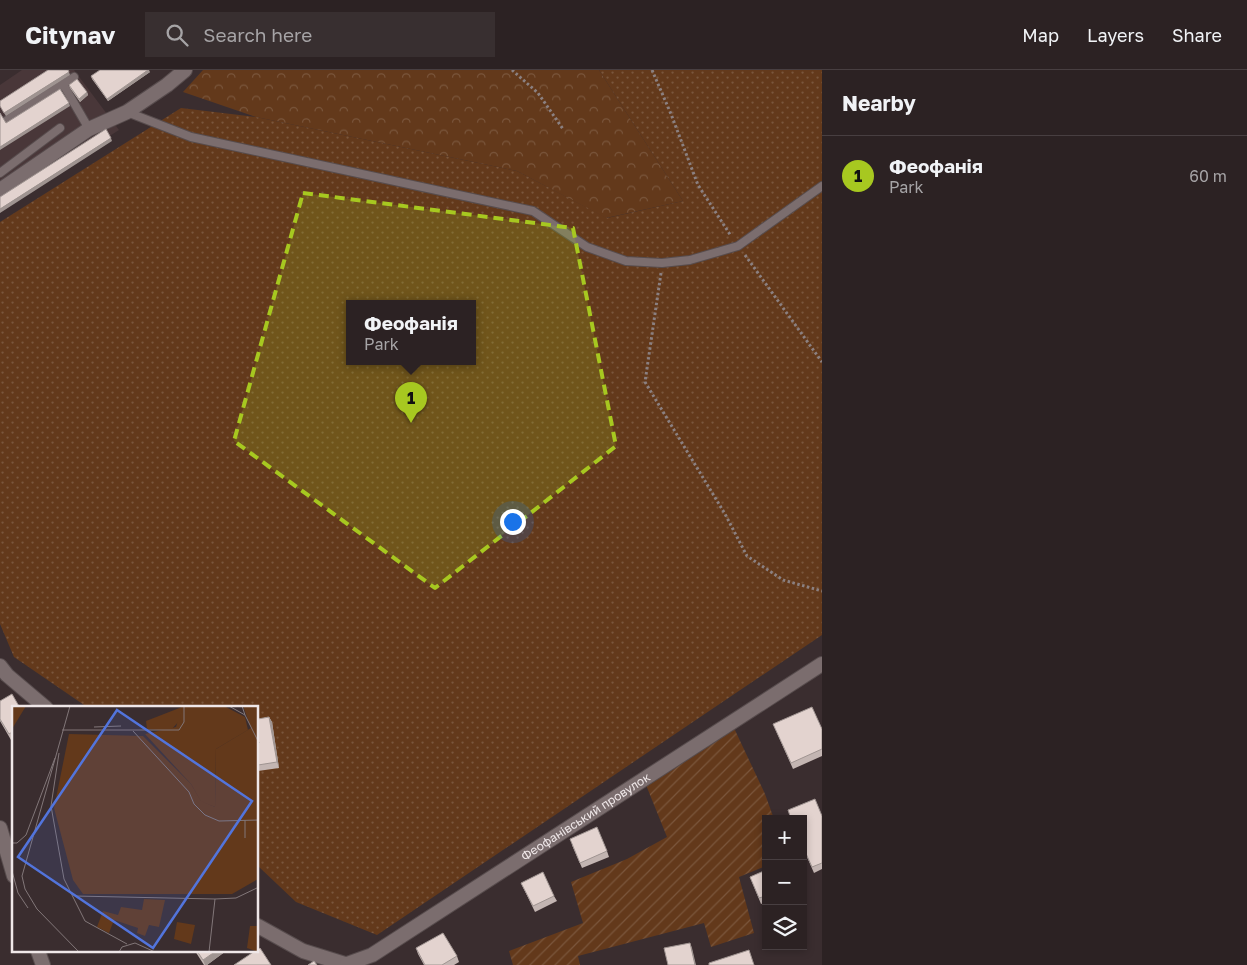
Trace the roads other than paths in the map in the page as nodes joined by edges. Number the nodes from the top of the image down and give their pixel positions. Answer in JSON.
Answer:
{"nodes":[{"id":1,"x":185,"y":70,"type":"edge"},
{"id":2,"x":74,"y":77,"type":"dead end"},
{"id":3,"x":63,"y":84,"type":"junction"},
{"id":4,"x":127,"y":112,"type":"junction"},
{"id":5,"x":7,"y":120,"type":"edge"},
{"id":6,"x":60,"y":128,"type":"dead end"},
{"id":7,"x":90,"y":129,"type":"junction"},
{"id":8,"x":0,"y":173,"type":"edge"},
{"id":9,"x":822,"y":186,"type":"edge"},
{"id":10,"x":0,"y":190,"type":"edge"},
{"id":11,"x":822,"y":664,"type":"edge"},
{"id":12,"x":0,"y":666,"type":"edge"},
{"id":13,"x":44,"y":706,"type":"edge"},
{"id":14,"x":0,"y":828,"type":"edge"},
{"id":15,"x":12,"y":869,"type":"edge"},
{"id":16,"x":259,"y":927,"type":"edge"},
{"id":17,"x":38,"y":952,"type":"edge"},
{"id":18,"x":347,"y":964,"type":"edge"},
{"id":19,"x":43,"y":965,"type":"edge"}],
"edges":[{"from":1,"to":4,"type":"street"},
{"from":2,"to":3,"type":"lane"},
{"from":3,"to":5,"type":"lane"},
{"from":3,"to":7,"type":"lane"},
{"from":4,"to":7,"type":"street"},
{"from":4,"to":9,"type":"lane"},
{"from":6,"to":8,"type":"lane"},
{"from":7,"to":10,"type":"street"},
{"from":11,"to":18,"type":"street","name":"Феофанівський провулок"},
{"from":12,"to":13,"type":"street"},
{"from":14,"to":15,"type":"street"},
{"from":16,"to":18,"type":"street"},
{"from":17,"to":19,"type":"street"}]}
